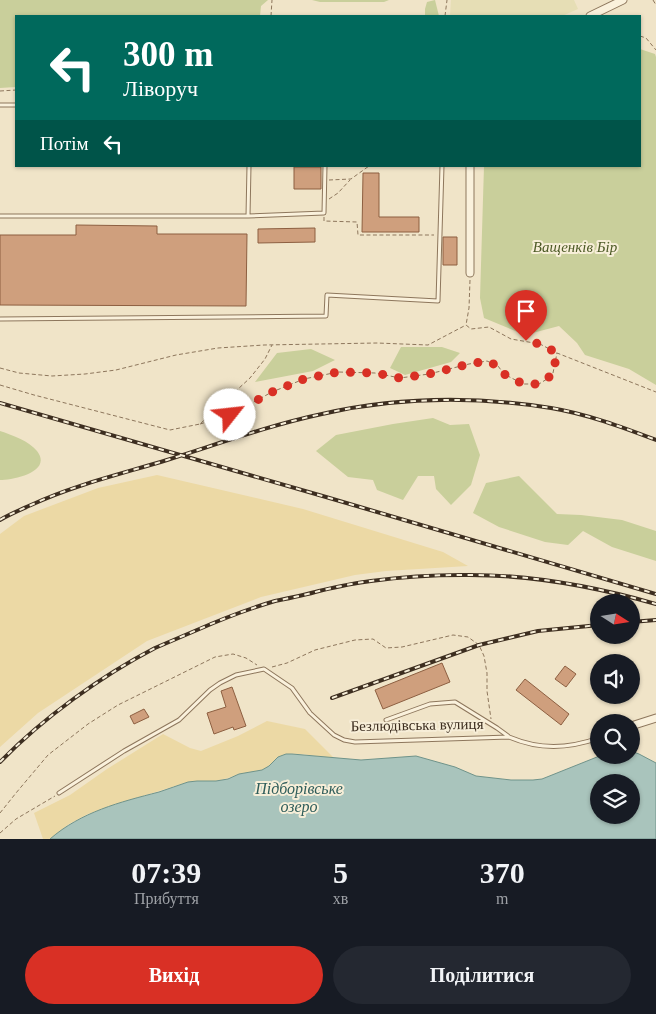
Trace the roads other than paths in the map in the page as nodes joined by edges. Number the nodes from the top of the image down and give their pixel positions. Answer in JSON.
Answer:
{"nodes":[{"id":1,"x":623,"y":0,"type":"edge"},
{"id":2,"x":592,"y":15,"type":"edge"},
{"id":3,"x":0,"y":105,"type":"edge"},
{"id":4,"x":15,"y":105,"type":"edge"},
{"id":5,"x":249,"y":167,"type":"edge"},
{"id":6,"x":325,"y":167,"type":"edge"},
{"id":7,"x":442,"y":167,"type":"edge"},
{"id":8,"x":470,"y":167,"type":"edge"},
{"id":9,"x":0,"y":216,"type":"edge"},
{"id":10,"x":248,"y":216,"type":"junction"},
{"id":11,"x":470,"y":273,"type":"road end"},
{"id":12,"x":0,"y":319,"type":"edge"},
{"id":13,"x":656,"y":718,"type":"edge"},
{"id":14,"x":386,"y":720,"type":"dead end"},
{"id":15,"x":640,"y":723,"type":"edge"},
{"id":16,"x":509,"y":737,"type":"junction"},
{"id":17,"x":590,"y":741,"type":"edge"},
{"id":18,"x":59,"y":794,"type":"road end"}],
"edges":[{"from":1,"to":2,"type":"street"},
{"from":3,"to":4,"type":"lane"},
{"from":5,"to":10,"type":"lane"},
{"from":6,"to":10,"type":"lane"},
{"from":7,"to":12,"type":"lane"},
{"from":8,"to":11,"type":"street"},
{"from":9,"to":10,"type":"lane"},
{"from":13,"to":15,"type":"street"},
{"from":14,"to":16,"type":"lane"},
{"from":16,"to":17,"type":"lane","name":"Безлюдівська вулиця"},
{"from":16,"to":18,"type":"lane","name":"Безлюдівська вулиця"}]}
